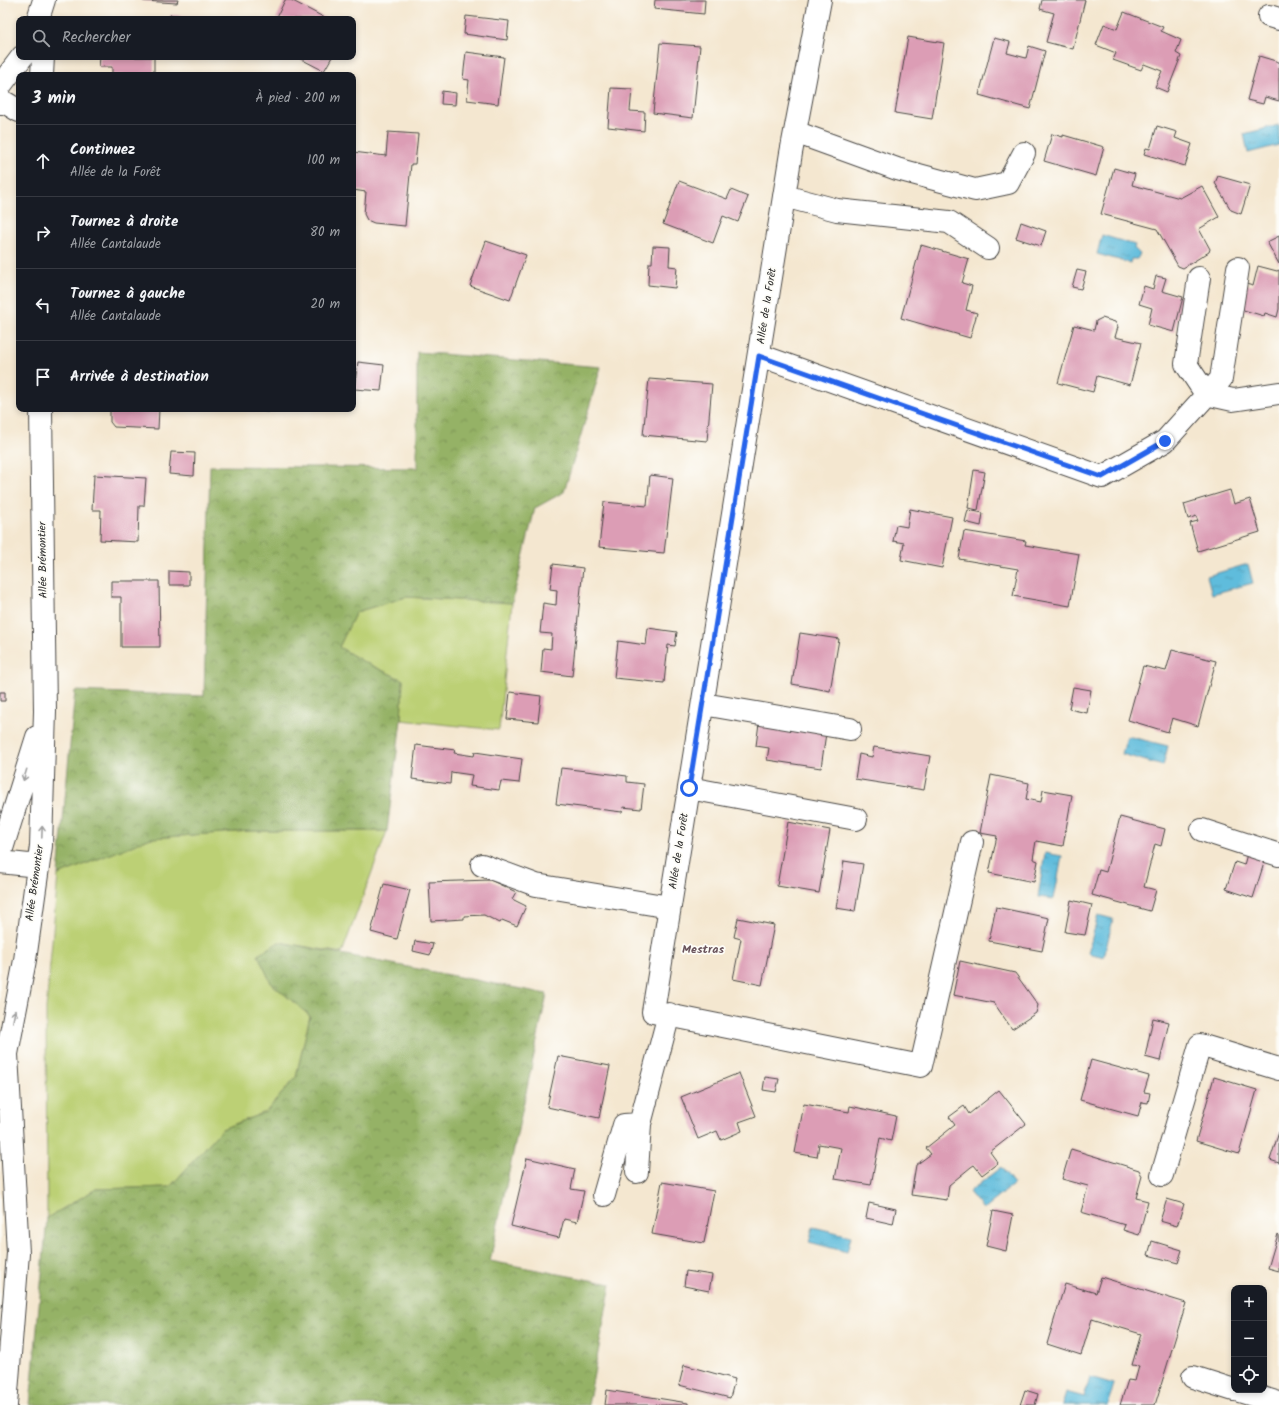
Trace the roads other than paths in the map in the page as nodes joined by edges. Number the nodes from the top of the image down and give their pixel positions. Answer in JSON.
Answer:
{"nodes":[{"id":1,"x":44,"y":0,"type":"edge"},
{"id":2,"x":820,"y":0,"type":"edge"},
{"id":3,"x":39,"y":16,"type":"edge"},
{"id":4,"x":20,"y":60,"type":"edge"},
{"id":5,"x":43,"y":60,"type":"edge"},
{"id":6,"x":42,"y":72,"type":"edge"},
{"id":7,"x":0,"y":86,"type":"edge"},
{"id":8,"x":0,"y":103,"type":"edge"},
{"id":9,"x":16,"y":109,"type":"edge"},
{"id":10,"x":795,"y":132,"type":"junction"},
{"id":11,"x":1024,"y":152,"type":"dead end"},
{"id":12,"x":784,"y":196,"type":"junction"},
{"id":13,"x":988,"y":248,"type":"dead end"},
{"id":14,"x":1238,"y":268,"type":"dead end"},
{"id":15,"x":1199,"y":278,"type":"dead end"},
{"id":16,"x":759,"y":356,"type":"junction"},
{"id":17,"x":1279,"y":393,"type":"edge"},
{"id":18,"x":1206,"y":394,"type":"junction"},
{"id":19,"x":41,"y":412,"type":"edge"},
{"id":20,"x":703,"y":704,"type":"junction"},
{"id":21,"x":45,"y":711,"type":"junction"},
{"id":22,"x":850,"y":729,"type":"dead end"},
{"id":23,"x":689,"y":788,"type":"junction"},
{"id":24,"x":856,"y":819,"type":"dead end"},
{"id":25,"x":1202,"y":830,"type":"dead end"},
{"id":26,"x":972,"y":842,"type":"dead end"},
{"id":27,"x":0,"y":855,"type":"edge"},
{"id":28,"x":1279,"y":855,"type":"edge"},
{"id":29,"x":0,"y":862,"type":"edge"},
{"id":30,"x":482,"y":865,"type":"dead end"},
{"id":31,"x":38,"y":866,"type":"junction"},
{"id":32,"x":670,"y":907,"type":"junction"},
{"id":33,"x":669,"y":1014,"type":"junction"},
{"id":34,"x":3,"y":1048,"type":"edge"},
{"id":35,"x":1279,"y":1069,"type":"edge"},
{"id":36,"x":640,"y":1124,"type":"junction"},
{"id":37,"x":637,"y":1172,"type":"dead end"},
{"id":38,"x":1162,"y":1175,"type":"dead end"},
{"id":39,"x":604,"y":1195,"type":"dead end"},
{"id":40,"x":1192,"y":1377,"type":"dead end"},
{"id":41,"x":1231,"y":1389,"type":"edge"},
{"id":42,"x":1245,"y":1393,"type":"edge"},
{"id":43,"x":1279,"y":1403,"type":"edge"},
{"id":44,"x":6,"y":1405,"type":"edge"}],
"edges":[{"from":1,"to":3,"type":"street"},
{"from":2,"to":10,"type":"street","name":"Allée de la Forêt"},
{"from":4,"to":7,"type":"street"},
{"from":5,"to":6,"type":"street"},
{"from":8,"to":9,"type":"street"},
{"from":10,"to":11,"type":"street"},
{"from":10,"to":12,"type":"street","name":"Allée de la Forêt"},
{"from":12,"to":13,"type":"street"},
{"from":12,"to":16,"type":"street","name":"Allée de la Forêt"},
{"from":14,"to":18,"type":"street"},
{"from":15,"to":18,"type":"street"},
{"from":16,"to":18,"type":"street"},
{"from":16,"to":20,"type":"street","name":"Allée de la Forêt"},
{"from":17,"to":18,"type":"street"},
{"from":19,"to":21,"type":"street","name":"Allée Brémontier"},
{"from":20,"to":22,"type":"street"},
{"from":20,"to":23,"type":"street","name":"Allée de la Forêt"},
{"from":21,"to":27,"type":"street","name":"Allée Brémontier","one_way":true},
{"from":31,"to":21,"type":"street","name":"Allée Brémontier","one_way":true},
{"from":23,"to":24,"type":"street"},
{"from":23,"to":32,"type":"street","name":"Allée de la Forêt"},
{"from":25,"to":28,"type":"street"},
{"from":26,"to":33,"type":"street","name":"Allée de la Forêt"},
{"from":29,"to":31,"type":"street"},
{"from":30,"to":32,"type":"street"},
{"from":34,"to":31,"type":"street","name":"Allée Brémontier","one_way":true},
{"from":32,"to":33,"type":"street","name":"Allée de la Forêt"},
{"from":33,"to":36,"type":"street"},
{"from":34,"to":44,"type":"street","name":"Allée Brémontier"},
{"from":35,"to":38,"type":"street"},
{"from":36,"to":37,"type":"street"},
{"from":36,"to":39,"type":"street"},
{"from":40,"to":41,"type":"street"},
{"from":42,"to":43,"type":"street"}]}
